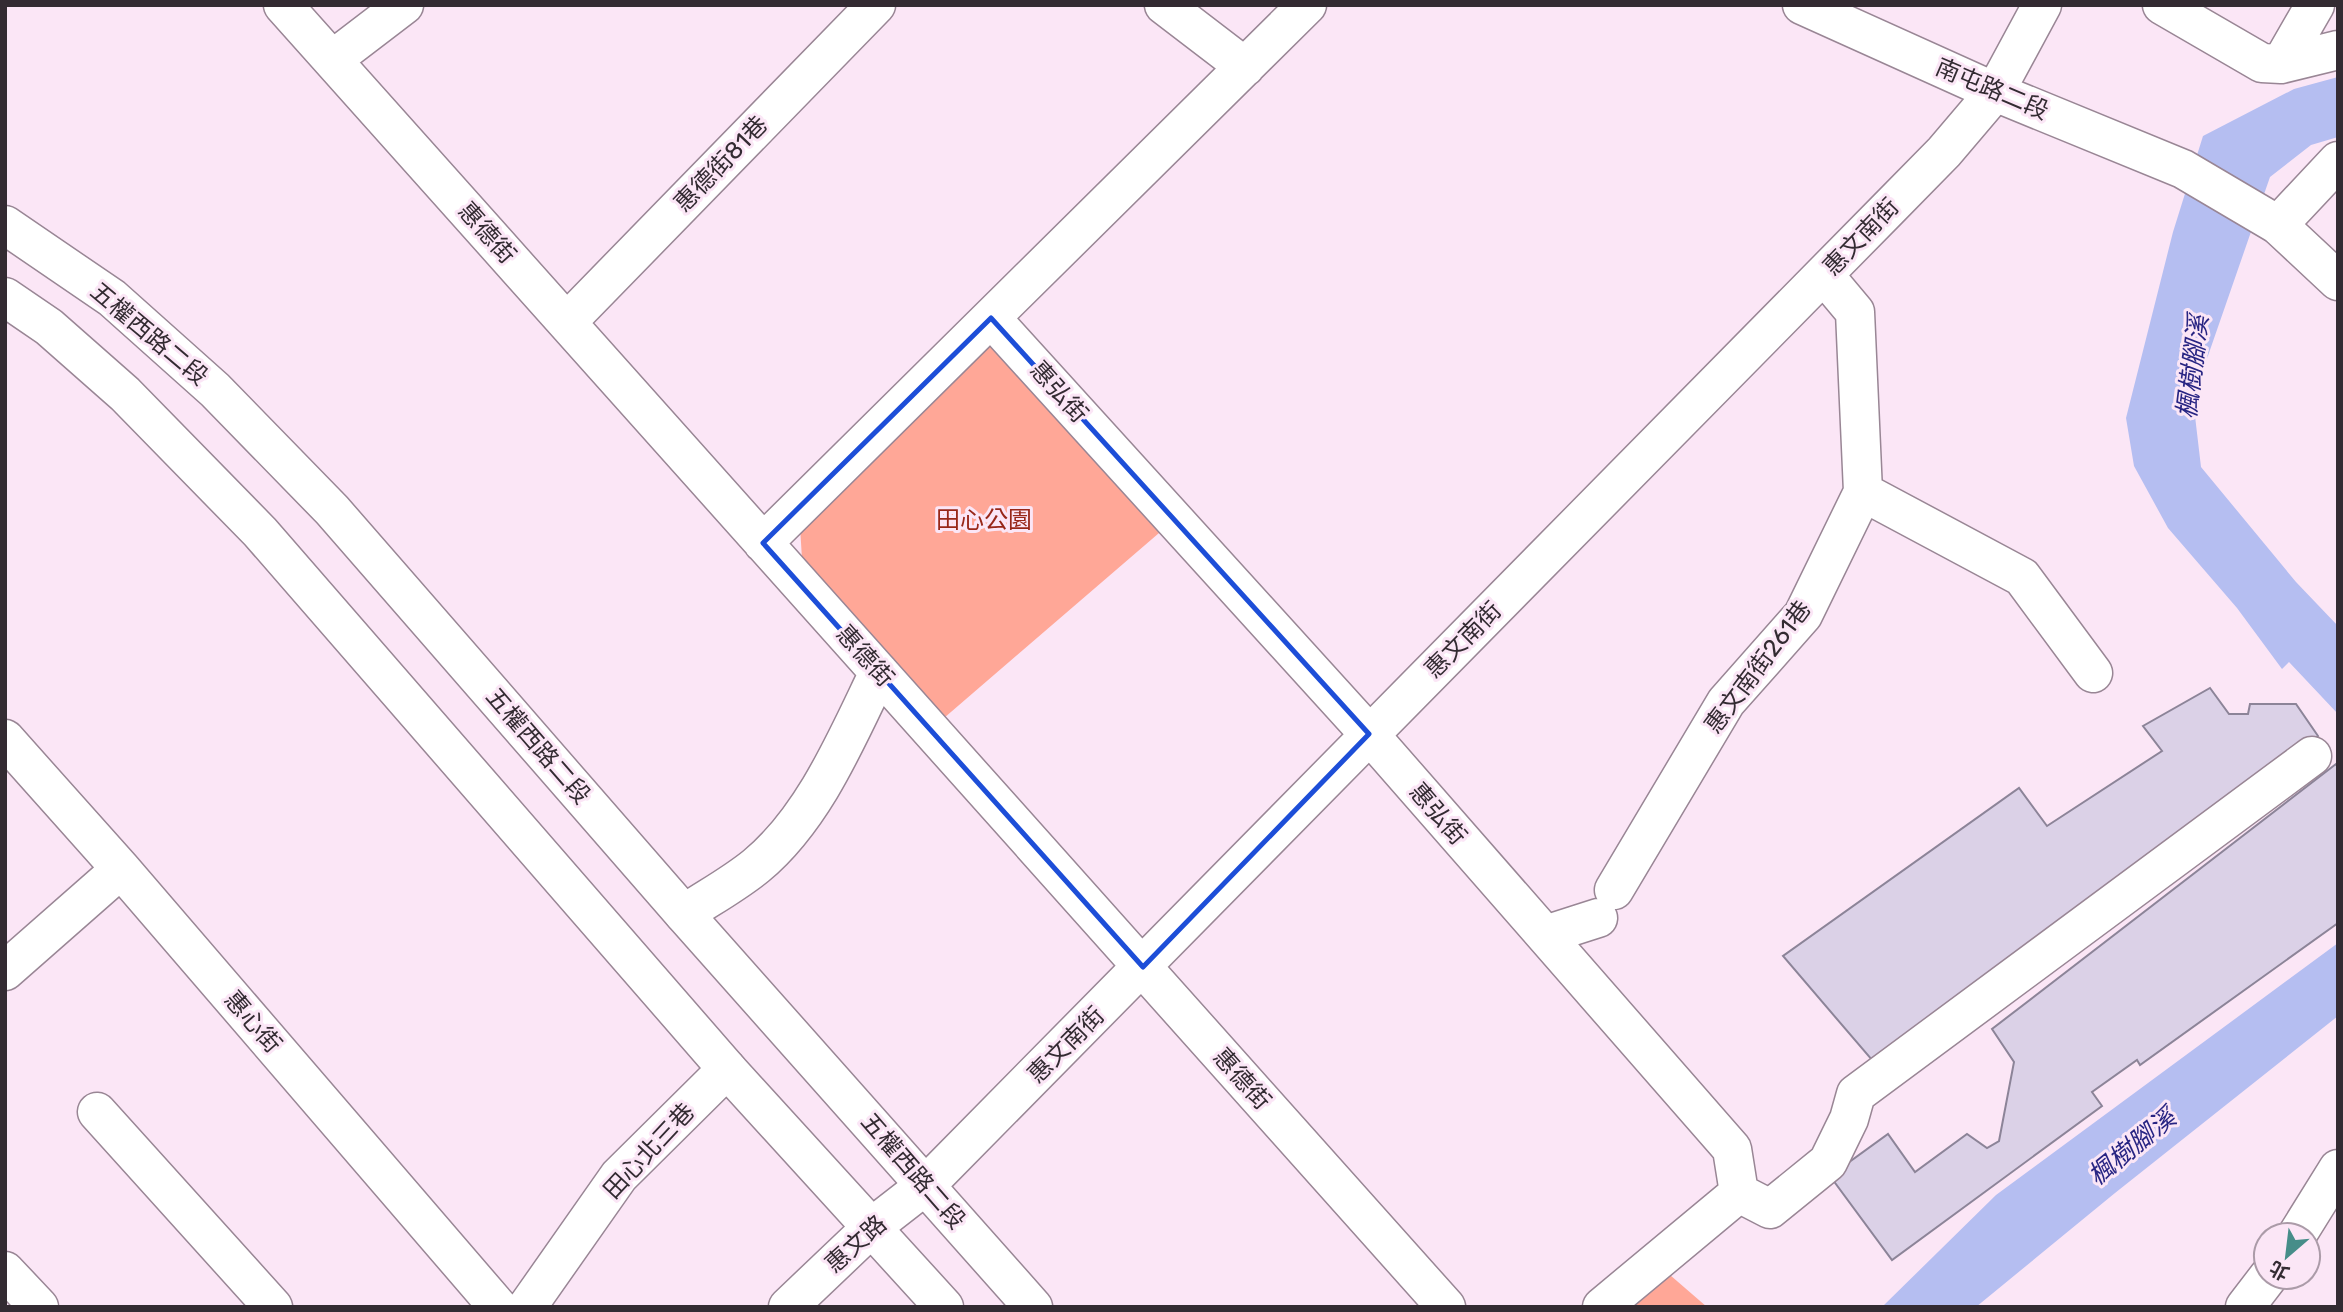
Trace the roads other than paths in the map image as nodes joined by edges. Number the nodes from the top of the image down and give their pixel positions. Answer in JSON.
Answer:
{"nodes":[{"id":1,"x":283,"y":5,"type":"edge"},
{"id":2,"x":404,"y":5,"type":"edge"},
{"id":3,"x":876,"y":5,"type":"edge"},
{"id":4,"x":1164,"y":5,"type":"edge"},
{"id":5,"x":1307,"y":5,"type":"edge"},
{"id":6,"x":1802,"y":5,"type":"edge"},
{"id":7,"x":2042,"y":5,"type":"edge"},
{"id":8,"x":2162,"y":5,"type":"edge"},
{"id":9,"x":2315,"y":5,"type":"edge"},
{"id":10,"x":2338,"y":50,"type":"edge"},
{"id":11,"x":332,"y":60,"type":"junction"},
{"id":12,"x":2281,"y":64,"type":"junction"},
{"id":13,"x":1245,"y":67,"type":"junction"},
{"id":14,"x":1995,"y":92,"type":"junction"},
{"id":15,"x":2338,"y":162,"type":"edge"},
{"id":16,"x":2270,"y":221,"type":"junction"},
{"id":17,"x":5,"y":225,"type":"edge"},
{"id":18,"x":1824,"y":275,"type":"junction"},
{"id":19,"x":2338,"y":281,"type":"edge"},
{"id":20,"x":5,"y":297,"type":"edge"},
{"id":21,"x":991,"y":318,"type":"junction"},
{"id":22,"x":566,"y":322,"type":"junction"},
{"id":23,"x":1863,"y":492,"type":"junction"},
{"id":24,"x":763,"y":543,"type":"junction"},
{"id":25,"x":879,"y":672,"type":"junction"},
{"id":26,"x":2093,"y":673,"type":"dead end"},
{"id":27,"x":1369,"y":734,"type":"junction"},
{"id":28,"x":5,"y":739,"type":"edge"},
{"id":29,"x":2312,"y":756,"type":"dead end"},
{"id":30,"x":121,"y":869,"type":"junction"},
{"id":31,"x":684,"y":914,"type":"junction"},
{"id":32,"x":1545,"y":935,"type":"junction"},
{"id":33,"x":1143,"y":967,"type":"junction"},
{"id":34,"x":5,"y":971,"type":"edge"},
{"id":35,"x":727,"y":1069,"type":"junction"},
{"id":36,"x":97,"y":1112,"type":"dead end"},
{"id":37,"x":2338,"y":1168,"type":"edge"},
{"id":38,"x":926,"y":1185,"type":"junction"},
{"id":39,"x":1739,"y":1193,"type":"junction"},
{"id":40,"x":2306,"y":1221,"type":"edge"},
{"id":41,"x":872,"y":1227,"type":"junction"},
{"id":42,"x":5,"y":1270,"type":"edge"},
{"id":43,"x":2257,"y":1291,"type":"edge"},
{"id":44,"x":39,"y":1307,"type":"edge"},
{"id":45,"x":273,"y":1307,"type":"edge"},
{"id":46,"x":498,"y":1307,"type":"edge"},
{"id":47,"x":527,"y":1307,"type":"edge"},
{"id":48,"x":788,"y":1307,"type":"edge"},
{"id":49,"x":944,"y":1307,"type":"edge"},
{"id":50,"x":1033,"y":1307,"type":"edge"},
{"id":51,"x":1446,"y":1307,"type":"edge"},
{"id":52,"x":1602,"y":1307,"type":"edge"},
{"id":53,"x":2245,"y":1307,"type":"edge"}],
"edges":[{"from":1,"to":11,"type":"street","name":"惠德街"},
{"from":2,"to":11,"type":"street"},
{"from":3,"to":22,"type":"street","name":"惠德街81巷"},
{"from":4,"to":13,"type":"street"},
{"from":5,"to":13,"type":"street"},
{"from":6,"to":14,"type":"street","name":"南屯路二段"},
{"from":7,"to":14,"type":"street","name":"惠文南街"},
{"from":8,"to":12,"type":"street"},
{"from":9,"to":12,"type":"street"},
{"from":10,"to":12,"type":"street"},
{"from":11,"to":22,"type":"street","name":"惠德街"},
{"from":13,"to":21,"type":"street"},
{"from":14,"to":16,"type":"street","name":"南屯路二段"},
{"from":14,"to":18,"type":"street","name":"惠文南街"},
{"from":15,"to":16,"type":"street"},
{"from":16,"to":19,"type":"street"},
{"from":17,"to":31,"type":"street","name":"五權西路二段"},
{"from":18,"to":23,"type":"street","name":"惠文南街261巷"},
{"from":18,"to":27,"type":"street","name":"惠文南街"},
{"from":20,"to":35,"type":"street"},
{"from":21,"to":24,"type":"street"},
{"from":21,"to":27,"type":"street","name":"惠弘街"},
{"from":22,"to":24,"type":"street","name":"惠德街"},
{"from":23,"to":26,"type":"street"},
{"from":23,"to":32,"type":"street","name":"惠文南街261巷"},
{"from":24,"to":25,"type":"street","name":"惠德街"},
{"from":25,"to":31,"type":"street"},
{"from":25,"to":33,"type":"street","name":"惠德街"},
{"from":27,"to":32,"type":"street","name":"惠弘街"},
{"from":27,"to":33,"type":"street","name":"惠文南街"},
{"from":28,"to":30,"type":"street","name":"惠心街"},
{"from":29,"to":39,"type":"street"},
{"from":30,"to":34,"type":"street"},
{"from":30,"to":46,"type":"street","name":"惠心街"},
{"from":31,"to":38,"type":"street","name":"五權西路二段"},
{"from":32,"to":39,"type":"street","name":"惠弘街"},
{"from":33,"to":38,"type":"street","name":"惠文南街"},
{"from":33,"to":51,"type":"street","name":"惠德街"},
{"from":35,"to":41,"type":"street"},
{"from":35,"to":47,"type":"street","name":"田心北三巷"},
{"from":36,"to":45,"type":"street"},
{"from":37,"to":40,"type":"street"},
{"from":38,"to":41,"type":"street","name":"惠文路"},
{"from":38,"to":50,"type":"street","name":"五權西路二段"},
{"from":39,"to":52,"type":"street"},
{"from":41,"to":48,"type":"street","name":"惠文路"},
{"from":41,"to":49,"type":"street"},
{"from":42,"to":44,"type":"street"},
{"from":43,"to":53,"type":"street"}]}
